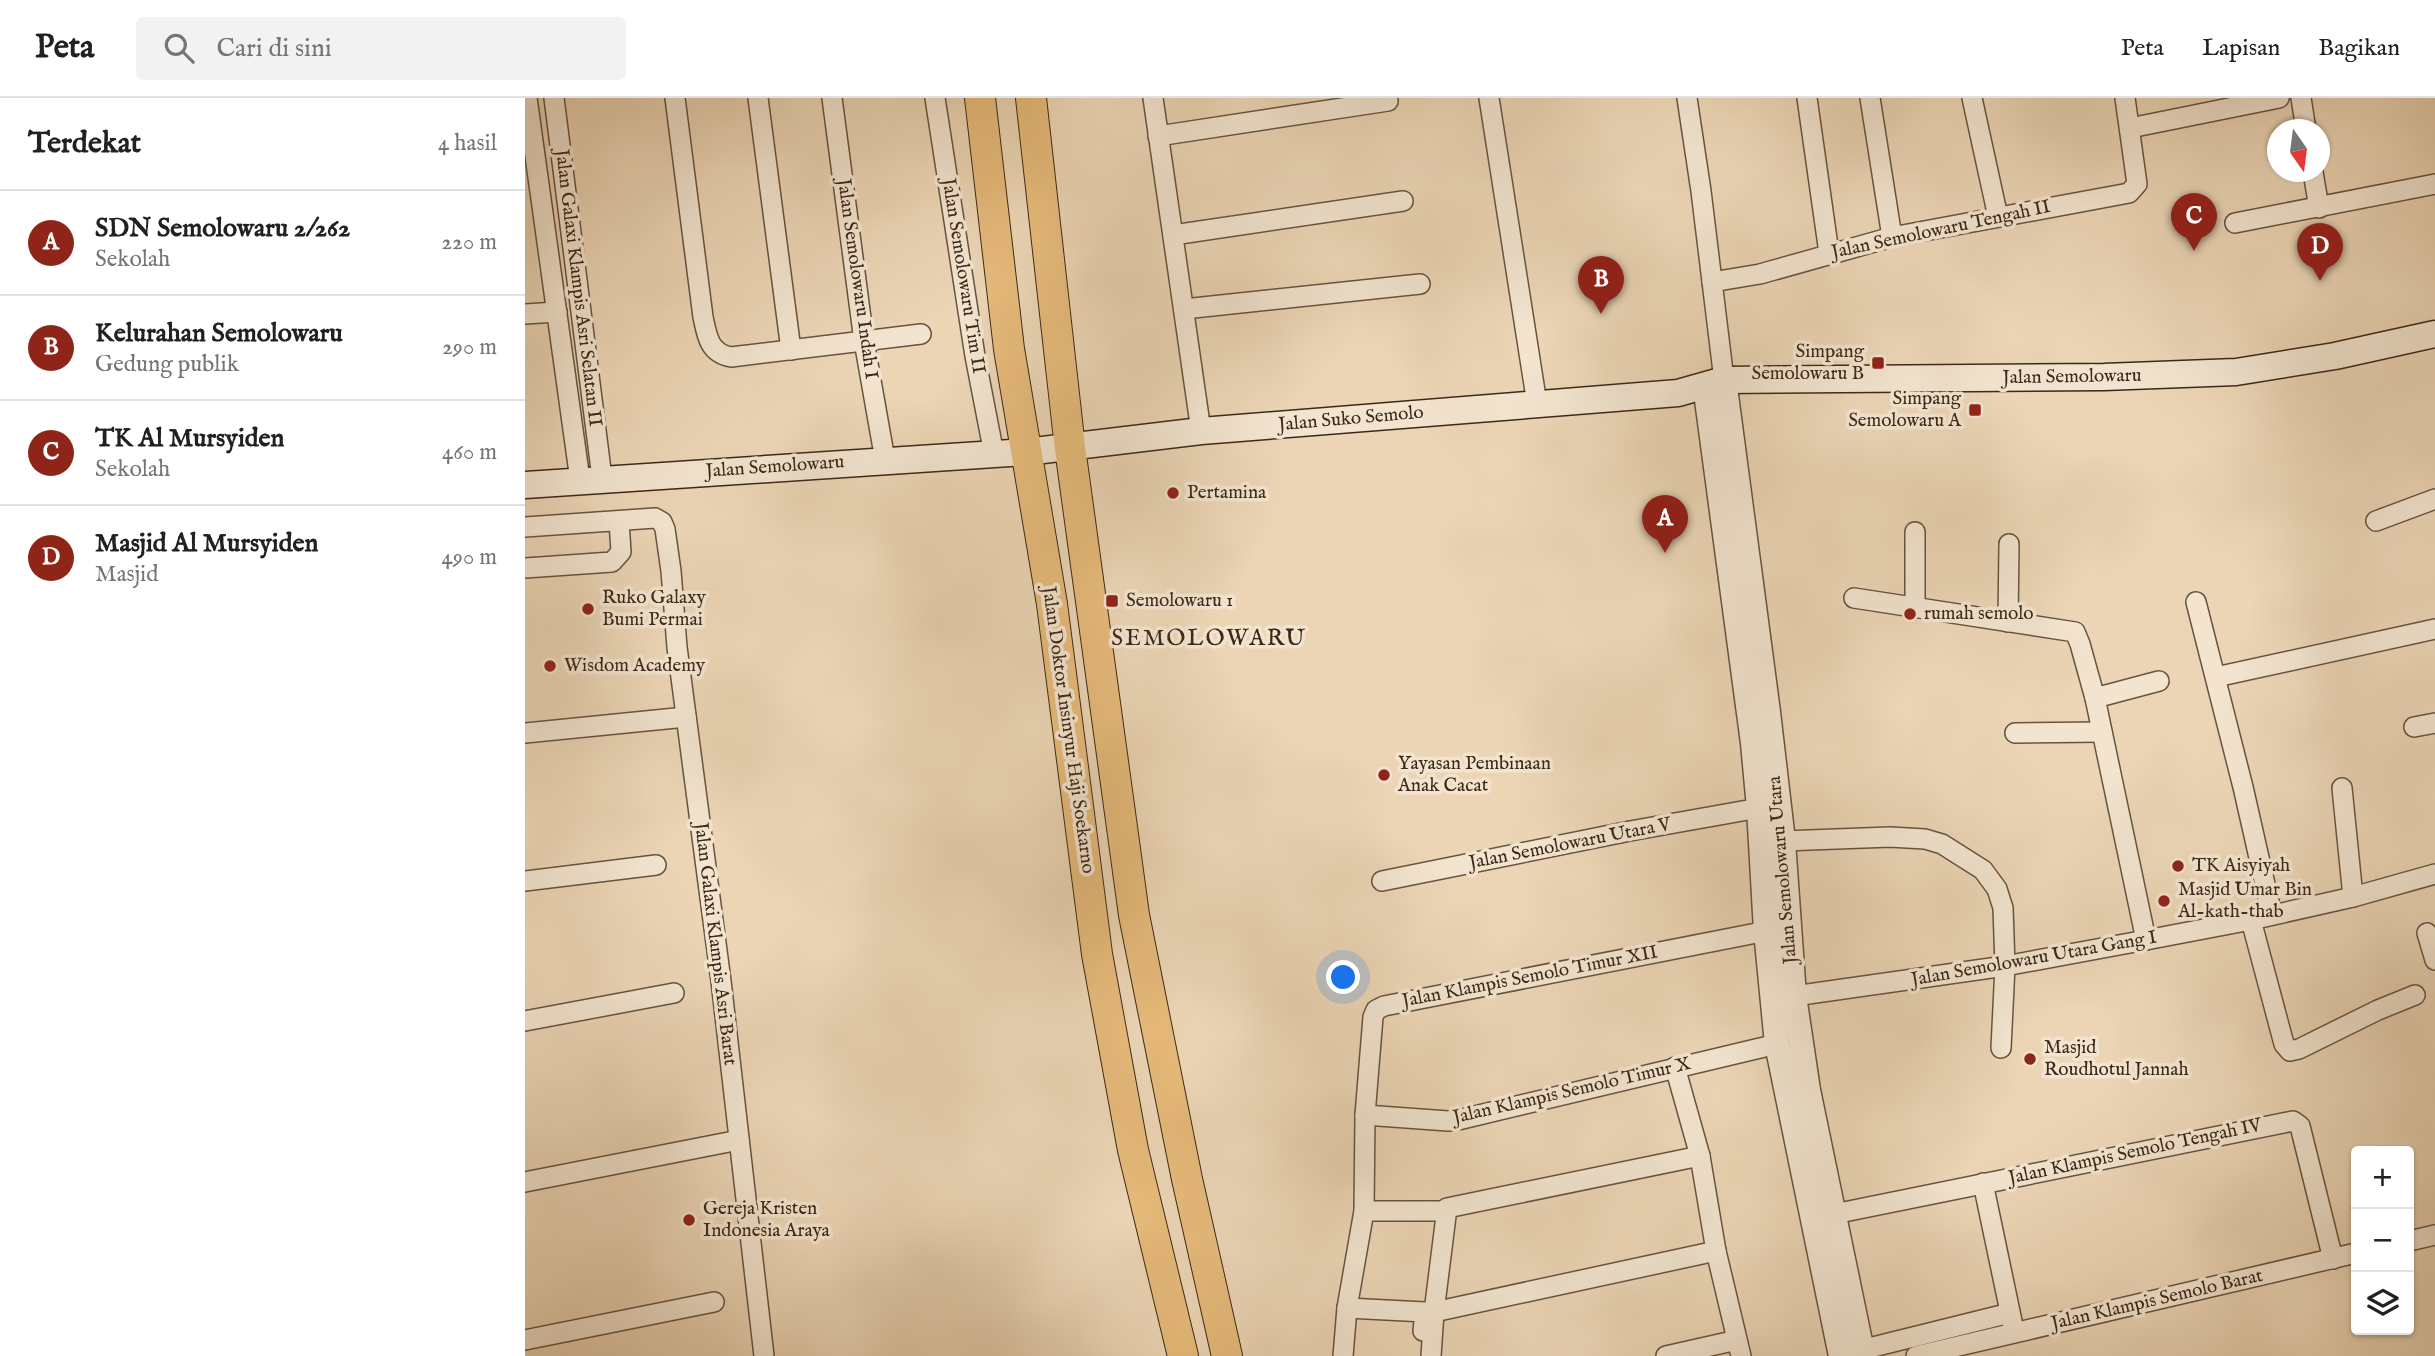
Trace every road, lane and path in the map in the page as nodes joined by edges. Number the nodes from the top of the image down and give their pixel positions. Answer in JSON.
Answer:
{"nodes":[{"id":1,"x":527,"y":98,"type":"edge"},
{"id":2,"x":554,"y":98,"type":"edge"},
{"id":3,"x":675,"y":98,"type":"edge"},
{"id":4,"x":758,"y":98,"type":"edge"},
{"id":5,"x":832,"y":98,"type":"edge"},
{"id":6,"x":935,"y":98,"type":"edge"},
{"id":7,"x":980,"y":98,"type":"edge"},
{"id":8,"x":1031,"y":98,"type":"edge"},
{"id":9,"x":1153,"y":98,"type":"edge"},
{"id":10,"x":1489,"y":98,"type":"edge"},
{"id":11,"x":1687,"y":98,"type":"edge"},
{"id":12,"x":1807,"y":98,"type":"edge"},
{"id":13,"x":1870,"y":98,"type":"edge"},
{"id":14,"x":1972,"y":98,"type":"edge"},
{"id":15,"x":2125,"y":98,"type":"edge"},
{"id":16,"x":2279,"y":98,"type":"edge"},
{"id":17,"x":2301,"y":98,"type":"edge"},
{"id":18,"x":1388,"y":101,"type":"dead end"},
{"id":19,"x":2243,"y":101,"type":"edge"},
{"id":20,"x":2304,"y":119,"type":"edge"},
{"id":21,"x":2130,"y":128,"type":"junction"},
{"id":22,"x":1159,"y":136,"type":"junction"},
{"id":23,"x":2315,"y":182,"type":"edge"},
{"id":24,"x":2435,"y":184,"type":"edge"},
{"id":25,"x":1402,"y":201,"type":"dead end"},
{"id":26,"x":2319,"y":208,"type":"junction"},
{"id":27,"x":1998,"y":217,"type":"junction"},
{"id":28,"x":2235,"y":223,"type":"dead end"},
{"id":29,"x":1173,"y":235,"type":"junction"},
{"id":30,"x":1892,"y":237,"type":"junction"},
{"id":31,"x":1829,"y":253,"type":"junction"},
{"id":32,"x":1712,"y":282,"type":"junction"},
{"id":33,"x":1420,"y":284,"type":"dead end"},
{"id":34,"x":1184,"y":309,"type":"junction"},
{"id":35,"x":557,"y":312,"type":"junction"},
{"id":36,"x":525,"y":314,"type":"edge"},
{"id":37,"x":921,"y":334,"type":"dead end"},
{"id":38,"x":2435,"y":334,"type":"edge"},
{"id":39,"x":864,"y":341,"type":"junction"},
{"id":40,"x":791,"y":350,"type":"junction"},
{"id":41,"x":2435,"y":352,"type":"edge"},
{"id":42,"x":587,"y":355,"type":"junction"},
{"id":43,"x":563,"y":358,"type":"junction"},
{"id":44,"x":2237,"y":380,"type":"junction"},
{"id":45,"x":1715,"y":390,"type":"junction"},
{"id":46,"x":1537,"y":404,"type":"junction"},
{"id":47,"x":1201,"y":431,"type":"junction"},
{"id":48,"x":1070,"y":448,"type":"junction"},
{"id":49,"x":1026,"y":453,"type":"junction"},
{"id":50,"x":993,"y":454,"type":"junction"},
{"id":51,"x":885,"y":460,"type":"junction"},
{"id":52,"x":591,"y":479,"type":"junction"},
{"id":53,"x":525,"y":485,"type":"edge"},
{"id":54,"x":2435,"y":499,"type":"edge"},
{"id":55,"x":619,"y":521,"type":"junction"},
{"id":56,"x":2376,"y":521,"type":"dead end"},
{"id":57,"x":525,"y":527,"type":"edge"},
{"id":58,"x":1915,"y":532,"type":"dead end"},
{"id":59,"x":2009,"y":544,"type":"dead end"},
{"id":60,"x":525,"y":568,"type":"edge"},
{"id":61,"x":1854,"y":598,"type":"dead end"},
{"id":62,"x":2196,"y":601,"type":"dead end"},
{"id":63,"x":1915,"y":607,"type":"junction"},
{"id":64,"x":2008,"y":622,"type":"junction"},
{"id":65,"x":2435,"y":629,"type":"edge"},
{"id":66,"x":2215,"y":677,"type":"junction"},
{"id":67,"x":2159,"y":681,"type":"dead end"},
{"id":68,"x":2095,"y":698,"type":"junction"},
{"id":69,"x":686,"y":717,"type":"junction"},
{"id":70,"x":2435,"y":723,"type":"edge"},
{"id":71,"x":2414,"y":727,"type":"dead end"},
{"id":72,"x":2102,"y":732,"type":"junction"},
{"id":73,"x":525,"y":733,"type":"edge"},
{"id":74,"x":2015,"y":733,"type":"dead end"},
{"id":75,"x":2342,"y":789,"type":"dead end"},
{"id":76,"x":1759,"y":808,"type":"junction"},
{"id":77,"x":1783,"y":841,"type":"junction"},
{"id":78,"x":656,"y":865,"type":"dead end"},
{"id":79,"x":2435,"y":874,"type":"edge"},
{"id":80,"x":525,"y":881,"type":"edge"},
{"id":81,"x":1381,"y":881,"type":"dead end"},
{"id":82,"x":2353,"y":897,"type":"junction"},
{"id":83,"x":2272,"y":915,"type":"junction"},
{"id":84,"x":2251,"y":920,"type":"junction"},
{"id":85,"x":1777,"y":929,"type":"junction"},
{"id":86,"x":2427,"y":933,"type":"dead end"},
{"id":87,"x":2146,"y":940,"type":"junction"},
{"id":88,"x":2435,"y":960,"type":"edge"},
{"id":89,"x":2005,"y":966,"type":"junction"},
{"id":90,"x":674,"y":993,"type":"dead end"},
{"id":91,"x":2415,"y":995,"type":"dead end"},
{"id":92,"x":1794,"y":996,"type":"junction"},
{"id":93,"x":525,"y":1021,"type":"edge"},
{"id":94,"x":1777,"y":1044,"type":"junction"},
{"id":95,"x":2001,"y":1048,"type":"dead end"},
{"id":96,"x":1675,"y":1067,"type":"junction"},
{"id":97,"x":1365,"y":1115,"type":"junction"},
{"id":98,"x":739,"y":1140,"type":"junction"},
{"id":99,"x":1700,"y":1156,"type":"junction"},
{"id":100,"x":525,"y":1182,"type":"edge"},
{"id":101,"x":1983,"y":1183,"type":"junction"},
{"id":102,"x":1443,"y":1210,"type":"junction"},
{"id":103,"x":1364,"y":1211,"type":"junction"},
{"id":104,"x":1834,"y":1214,"type":"junction"},
{"id":105,"x":1197,"y":1224,"type":"junction"},
{"id":106,"x":1154,"y":1234,"type":"junction"},
{"id":107,"x":2435,"y":1234,"type":"edge"},
{"id":108,"x":2414,"y":1240,"type":"edge"},
{"id":109,"x":1716,"y":1251,"type":"junction"},
{"id":110,"x":2351,"y":1254,"type":"edge"},
{"id":111,"x":2333,"y":1259,"type":"junction"},
{"id":112,"x":1212,"y":1288,"type":"junction"},
{"id":113,"x":714,"y":1301,"type":"dead end"},
{"id":114,"x":1168,"y":1301,"type":"junction"},
{"id":115,"x":1347,"y":1308,"type":"junction"},
{"id":116,"x":1429,"y":1312,"type":"junction"},
{"id":117,"x":2010,"y":1313,"type":"junction"},
{"id":118,"x":2015,"y":1333,"type":"junction"},
{"id":119,"x":525,"y":1340,"type":"edge"},
{"id":120,"x":1739,"y":1348,"type":"edge"},
{"id":121,"x":1855,"y":1354,"type":"edge"},
{"id":122,"x":764,"y":1356,"type":"edge"},
{"id":123,"x":1183,"y":1356,"type":"edge"},
{"id":124,"x":1227,"y":1356,"type":"edge"},
{"id":125,"x":1343,"y":1356,"type":"edge"},
{"id":126,"x":1420,"y":1356,"type":"edge"},
{"id":127,"x":1431,"y":1356,"type":"edge"},
{"id":128,"x":1666,"y":1356,"type":"edge"},
{"id":129,"x":1916,"y":1356,"type":"edge"}],
"edges":[{"from":1,"to":35,"type":"street","name":"Jalan Galaxi Klampis Asri Selatan II"},
{"from":2,"to":42,"type":"street","name":"Jalan Galaxi Klampis Asri Selatan II"},
{"from":3,"to":40,"type":"street"},
{"from":4,"to":40,"type":"street"},
{"from":5,"to":39,"type":"street","name":"Jalan Semolowaru Indah I"},
{"from":6,"to":50,"type":"street","name":"Jalan Semolowaru Tim II"},
{"from":7,"to":49,"type":"main road","name":"Jalan Doktor Insinyur Haji Soekarno"},
{"from":8,"to":48,"type":"main road"},
{"from":9,"to":22,"type":"street"},
{"from":10,"to":46,"type":"street"},
{"from":11,"to":32,"type":"street"},
{"from":12,"to":31,"type":"street"},
{"from":13,"to":30,"type":"street"},
{"from":14,"to":27,"type":"street"},
{"from":15,"to":21,"type":"street"},
{"from":16,"to":19,"type":"street"},
{"from":17,"to":20,"type":"street"},
{"from":18,"to":22,"type":"street"},
{"from":19,"to":21,"type":"street"},
{"from":21,"to":27,"type":"street","name":"Jalan Semolowaru Tengah II"},
{"from":22,"to":29,"type":"street"},
{"from":23,"to":26,"type":"street"},
{"from":24,"to":26,"type":"street"},
{"from":25,"to":29,"type":"street"},
{"from":26,"to":28,"type":"street"},
{"from":27,"to":30,"type":"street","name":"Jalan Semolowaru Tengah II"},
{"from":29,"to":34,"type":"street"},
{"from":30,"to":31,"type":"street","name":"Jalan Semolowaru Tengah II"},
{"from":31,"to":32,"type":"street","name":"Jalan Semolowaru Tengah II"},
{"from":32,"to":45,"type":"street"},
{"from":33,"to":34,"type":"street"},
{"from":34,"to":47,"type":"street"},
{"from":35,"to":36,"type":"street"},
{"from":35,"to":43,"type":"street","name":"Jalan Galaxi Klampis Asri Selatan II"},
{"from":37,"to":39,"type":"street"},
{"from":38,"to":44,"type":"main road","name":"Jalan Semolowaru"},
{"from":39,"to":40,"type":"street"},
{"from":39,"to":51,"type":"street","name":"Jalan Semolowaru Indah I"},
{"from":41,"to":44,"type":"main road","name":"Jalan Semolowaru"},
{"from":42,"to":43,"type":"street"},
{"from":42,"to":52,"type":"street","name":"Jalan Galaxi Klampis Asri Selatan II"},
{"from":43,"to":52,"type":"street","name":"Jalan Galaxi Klampis Asri Selatan II"},
{"from":44,"to":45,"type":"main road","name":"Jalan Semolowaru"},
{"from":45,"to":46,"type":"main road","name":"Jalan Suko Semolo"},
{"from":45,"to":76,"type":"street","name":"Jalan Semolowaru Utara"},
{"from":45,"to":77,"type":"street","name":"Jalan Semolowaru Utara"},
{"from":46,"to":47,"type":"main road","name":"Jalan Suko Semolo"},
{"from":47,"to":48,"type":"main road","name":"Jalan Suko Semolo"},
{"from":48,"to":49,"type":"main road","name":"Jalan Suko Semolo"},
{"from":48,"to":105,"type":"main road"},
{"from":49,"to":50,"type":"main road","name":"Jalan Semolowaru"},
{"from":49,"to":106,"type":"main road","name":"Jalan Doktor Insinyur Haji Soekarno"},
{"from":50,"to":51,"type":"main road","name":"Jalan Semolowaru"},
{"from":51,"to":52,"type":"main road","name":"Jalan Semolowaru"},
{"from":52,"to":53,"type":"main road","name":"Jalan Semolowaru"},
{"from":54,"to":56,"type":"street"},
{"from":55,"to":57,"type":"street"},
{"from":55,"to":60,"type":"street"},
{"from":55,"to":69,"type":"street","name":"Jalan Galaxi Klampis Asri Barat"},
{"from":58,"to":63,"type":"street"},
{"from":59,"to":64,"type":"street"},
{"from":61,"to":63,"type":"street"},
{"from":62,"to":66,"type":"street"},
{"from":63,"to":64,"type":"street"},
{"from":64,"to":68,"type":"street"},
{"from":65,"to":66,"type":"street"},
{"from":66,"to":83,"type":"street"},
{"from":67,"to":68,"type":"street"},
{"from":68,"to":72,"type":"street"},
{"from":69,"to":73,"type":"street"},
{"from":69,"to":98,"type":"street","name":"Jalan Galaxi Klampis Asri Barat"},
{"from":70,"to":71,"type":"street"},
{"from":72,"to":74,"type":"street"},
{"from":72,"to":87,"type":"street"},
{"from":75,"to":82,"type":"street"},
{"from":76,"to":81,"type":"street","name":"Jalan Semolowaru Utara V"},
{"from":76,"to":85,"type":"street","name":"Jalan Semolowaru Utara"},
{"from":77,"to":85,"type":"street","name":"Jalan Semolowaru Utara"},
{"from":77,"to":89,"type":"street"},
{"from":78,"to":80,"type":"street"},
{"from":79,"to":82,"type":"street","name":"Jalan Semolowaru Utara Gang I"},
{"from":82,"to":83,"type":"street","name":"Jalan Semolowaru Utara Gang I"},
{"from":83,"to":84,"type":"street","name":"Jalan Semolowaru Utara Gang I"},
{"from":84,"to":87,"type":"street","name":"Jalan Semolowaru Utara Gang I"},
{"from":84,"to":91,"type":"street"},
{"from":85,"to":92,"type":"street","name":"Jalan Semolowaru Utara"},
{"from":85,"to":94,"type":"street","name":"Jalan Semolowaru Utara"},
{"from":85,"to":97,"type":"street","name":"Jalan Klampis Semolo Timur XII"},
{"from":86,"to":88,"type":"street"},
{"from":87,"to":89,"type":"street","name":"Jalan Semolowaru Utara Gang I"},
{"from":89,"to":92,"type":"street","name":"Jalan Semolowaru Utara Gang I"},
{"from":89,"to":95,"type":"street"},
{"from":90,"to":93,"type":"street"},
{"from":92,"to":104,"type":"street","name":"Jalan Semolowaru Utara"},
{"from":94,"to":96,"type":"street","name":"Jalan Klampis Semolo Timur X"},
{"from":94,"to":121,"type":"street","name":"Jalan Semolowaru Utara"},
{"from":96,"to":97,"type":"street","name":"Jalan Klampis Semolo Timur X"},
{"from":96,"to":99,"type":"street"},
{"from":97,"to":103,"type":"street","name":"Jalan Klampis Semolo Timur XII"},
{"from":98,"to":100,"type":"street"},
{"from":98,"to":122,"type":"street","name":"Jalan Galaxi Klampis Asri Barat"},
{"from":99,"to":102,"type":"street"},
{"from":99,"to":109,"type":"street"},
{"from":101,"to":104,"type":"street","name":"Jalan Klampis Semolo Tengah IV"},
{"from":101,"to":111,"type":"street","name":"Jalan Klampis Semolo Tengah IV"},
{"from":101,"to":117,"type":"street"},
{"from":102,"to":103,"type":"street"},
{"from":102,"to":116,"type":"street"},
{"from":103,"to":115,"type":"street","name":"Jalan Klampis Semolo Timur XII"},
{"from":104,"to":121,"type":"street","name":"Jalan Semolowaru Utara"},
{"from":105,"to":106,"type":"main road"},
{"from":105,"to":112,"type":"main road"},
{"from":106,"to":114,"type":"main road","name":"Jalan Doktor Insinyur Haji Soekarno"},
{"from":107,"to":108,"type":"street"},
{"from":109,"to":116,"type":"street"},
{"from":109,"to":120,"type":"street"},
{"from":110,"to":111,"type":"street","name":"Jalan Klampis Semolo Barat"},
{"from":111,"to":118,"type":"street","name":"Jalan Klampis Semolo Barat"},
{"from":112,"to":114,"type":"main road"},
{"from":112,"to":124,"type":"main road"},
{"from":113,"to":119,"type":"street"},
{"from":114,"to":123,"type":"main road","name":"Jalan Doktor Insinyur Haji Soekarno"},
{"from":115,"to":116,"type":"street"},
{"from":115,"to":125,"type":"street","name":"Jalan Klampis Semolo Timur XII"},
{"from":116,"to":126,"type":"street"},
{"from":116,"to":127,"type":"street"},
{"from":117,"to":118,"type":"street"},
{"from":117,"to":121,"type":"street"},
{"from":118,"to":129,"type":"street","name":"Jalan Klampis Semolo Barat"},
{"from":120,"to":128,"type":"street"}]}
